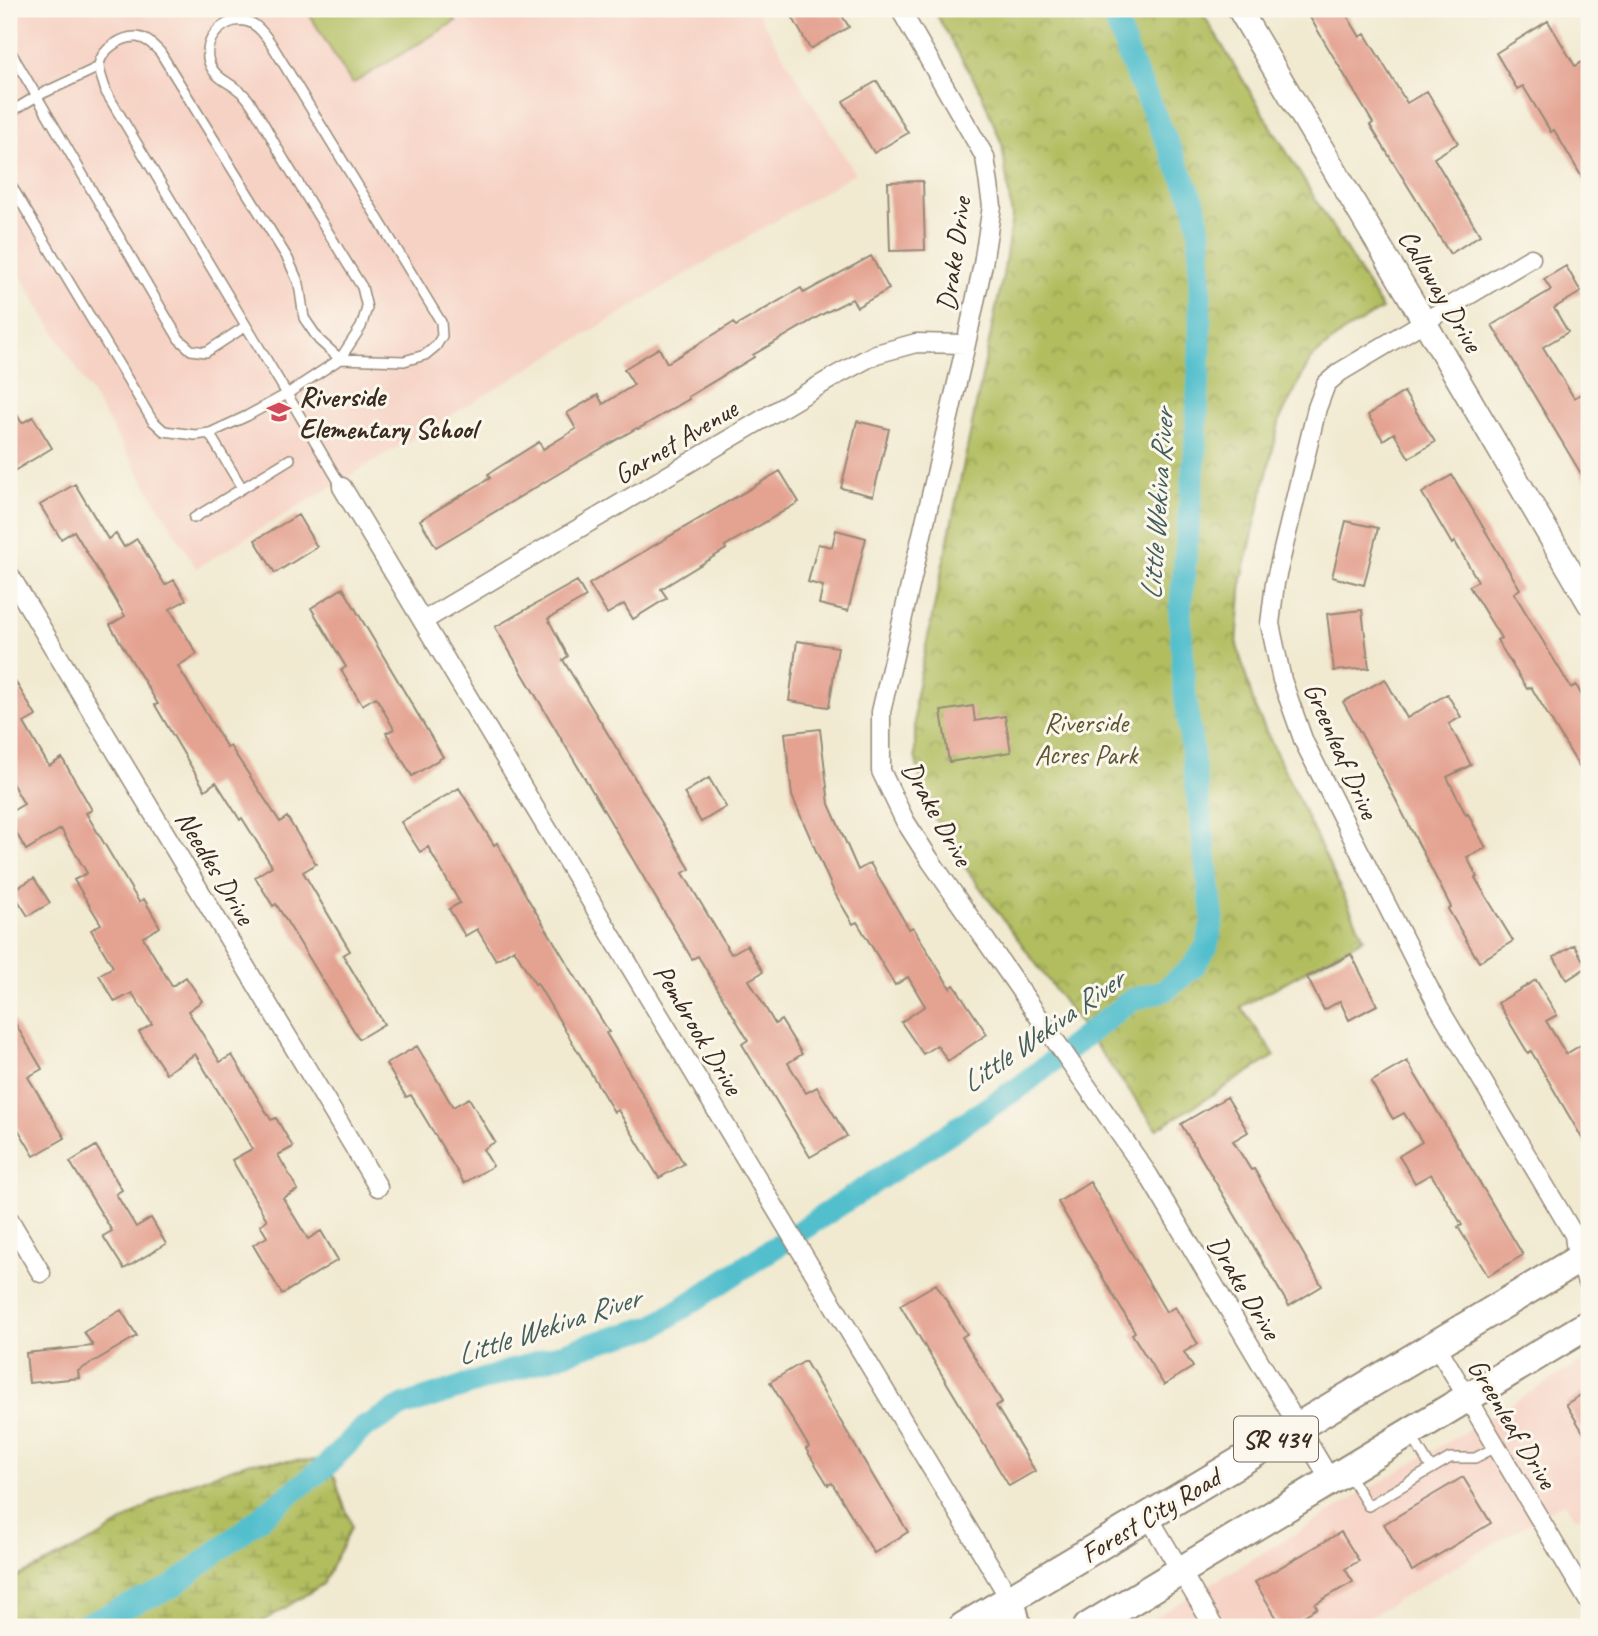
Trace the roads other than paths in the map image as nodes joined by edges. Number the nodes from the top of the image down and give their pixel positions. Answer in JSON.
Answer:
{"nodes":[{"id":1,"x":900,"y":9,"type":"edge"},
{"id":2,"x":1239,"y":9,"type":"edge"},
{"id":3,"x":9,"y":49,"type":"edge"},
{"id":4,"x":99,"y":67,"type":"junction"},
{"id":5,"x":37,"y":96,"type":"junction"},
{"id":6,"x":9,"y":113,"type":"edge"},
{"id":7,"x":9,"y":182,"type":"edge"},
{"id":8,"x":1531,"y":258,"type":"dead end"},
{"id":9,"x":1424,"y":321,"type":"junction"},
{"id":10,"x":246,"y":326,"type":"junction"},
{"id":11,"x":966,"y":344,"type":"junction"},
{"id":12,"x":340,"y":359,"type":"junction"},
{"id":13,"x":287,"y":394,"type":"junction"},
{"id":14,"x":209,"y":433,"type":"junction"},
{"id":15,"x":290,"y":458,"type":"dead end"},
{"id":16,"x":342,"y":487,"type":"joint"},
{"id":17,"x":242,"y":488,"type":"junction"},
{"id":18,"x":194,"y":518,"type":"dead end"},
{"id":19,"x":9,"y":574,"type":"edge"},
{"id":20,"x":1589,"y":603,"type":"edge"},
{"id":21,"x":423,"y":621,"type":"junction"},
{"id":22,"x":378,"y":1187,"type":"dead end"},
{"id":23,"x":9,"y":1219,"type":"edge"},
{"id":24,"x":1585,"y":1266,"type":"edge"},
{"id":25,"x":41,"y":1273,"type":"dead end"},
{"id":26,"x":1589,"y":1324,"type":"edge"},
{"id":27,"x":1435,"y":1343,"type":"junction"},
{"id":28,"x":1468,"y":1398,"type":"junction"},
{"id":29,"x":1298,"y":1426,"type":"junction"},
{"id":30,"x":1410,"y":1433,"type":"junction"},
{"id":31,"x":1496,"y":1447,"type":"junction"},
{"id":32,"x":1431,"y":1468,"type":"junction"},
{"id":33,"x":1339,"y":1476,"type":"junction"},
{"id":34,"x":1148,"y":1516,"type":"junction"},
{"id":35,"x":1181,"y":1572,"type":"junction"},
{"id":36,"x":1010,"y":1599,"type":"junction"},
{"id":37,"x":1589,"y":1602,"type":"edge"},
{"id":38,"x":963,"y":1627,"type":"edge"},
{"id":39,"x":1015,"y":1627,"type":"edge"},
{"id":40,"x":1088,"y":1627,"type":"edge"},
{"id":41,"x":1214,"y":1627,"type":"edge"}],
"edges":[{"from":1,"to":11,"type":"street","name":"Drake Drive"},
{"from":2,"to":9,"type":"street","name":"Calloway Drive"},
{"from":3,"to":5,"type":"lane"},
{"from":4,"to":5,"type":"lane"},
{"from":4,"to":10,"type":"lane"},
{"from":4,"to":12,"type":"lane"},
{"from":5,"to":6,"type":"lane"},
{"from":5,"to":10,"type":"lane"},
{"from":7,"to":14,"type":"lane"},
{"from":8,"to":9,"type":"street","name":"Greenleaf Drive"},
{"from":9,"to":20,"type":"street","name":"Calloway Drive"},
{"from":9,"to":24,"type":"street","name":"Greenleaf Drive"},
{"from":10,"to":13,"type":"lane"},
{"from":11,"to":21,"type":"street","name":"Garnet Avenue"},
{"from":11,"to":29,"type":"street","name":"Drake Drive"},
{"from":12,"to":12,"type":"lane"},
{"from":12,"to":13,"type":"lane"},
{"from":13,"to":14,"type":"lane"},
{"from":13,"to":16,"type":"lane"},
{"from":14,"to":17,"type":"lane"},
{"from":15,"to":17,"type":"lane"},
{"from":16,"to":21,"type":"street","name":"Pembrook Drive"},
{"from":17,"to":18,"type":"lane"},
{"from":19,"to":22,"type":"street","name":"Needles Drive"},
{"from":21,"to":36,"type":"street","name":"Pembrook Drive"},
{"from":23,"to":25,"type":"street"},
{"from":24,"to":27,"type":"main road","name":"Forest City Road","number":"SR 434"},
{"from":26,"to":28,"type":"main road","number":"SR 434"},
{"from":27,"to":28,"type":"street","name":"Greenleaf Drive"},
{"from":27,"to":29,"type":"main road","name":"Forest City Road","number":"SR 434"},
{"from":28,"to":30,"type":"main road","number":"SR 434"},
{"from":28,"to":31,"type":"street","name":"Greenleaf Drive"},
{"from":29,"to":33,"type":"street","name":"Drake Drive"},
{"from":29,"to":34,"type":"main road","name":"Forest City Road","number":"SR 434"},
{"from":30,"to":32,"type":"lane"},
{"from":30,"to":33,"type":"main road","number":"SR 434"},
{"from":31,"to":32,"type":"lane"},
{"from":31,"to":37,"type":"street","name":"Greenleaf Drive"},
{"from":32,"to":33,"type":"lane"},
{"from":33,"to":35,"type":"main road","number":"SR 434"},
{"from":34,"to":35,"type":"street"},
{"from":34,"to":36,"type":"main road","name":"Forest City Road","number":"SR 434"},
{"from":35,"to":40,"type":"main road","number":"SR 434"},
{"from":35,"to":41,"type":"street"},
{"from":36,"to":38,"type":"main road","name":"Forest City Road","number":"SR 434"},
{"from":36,"to":39,"type":"main road"}]}
